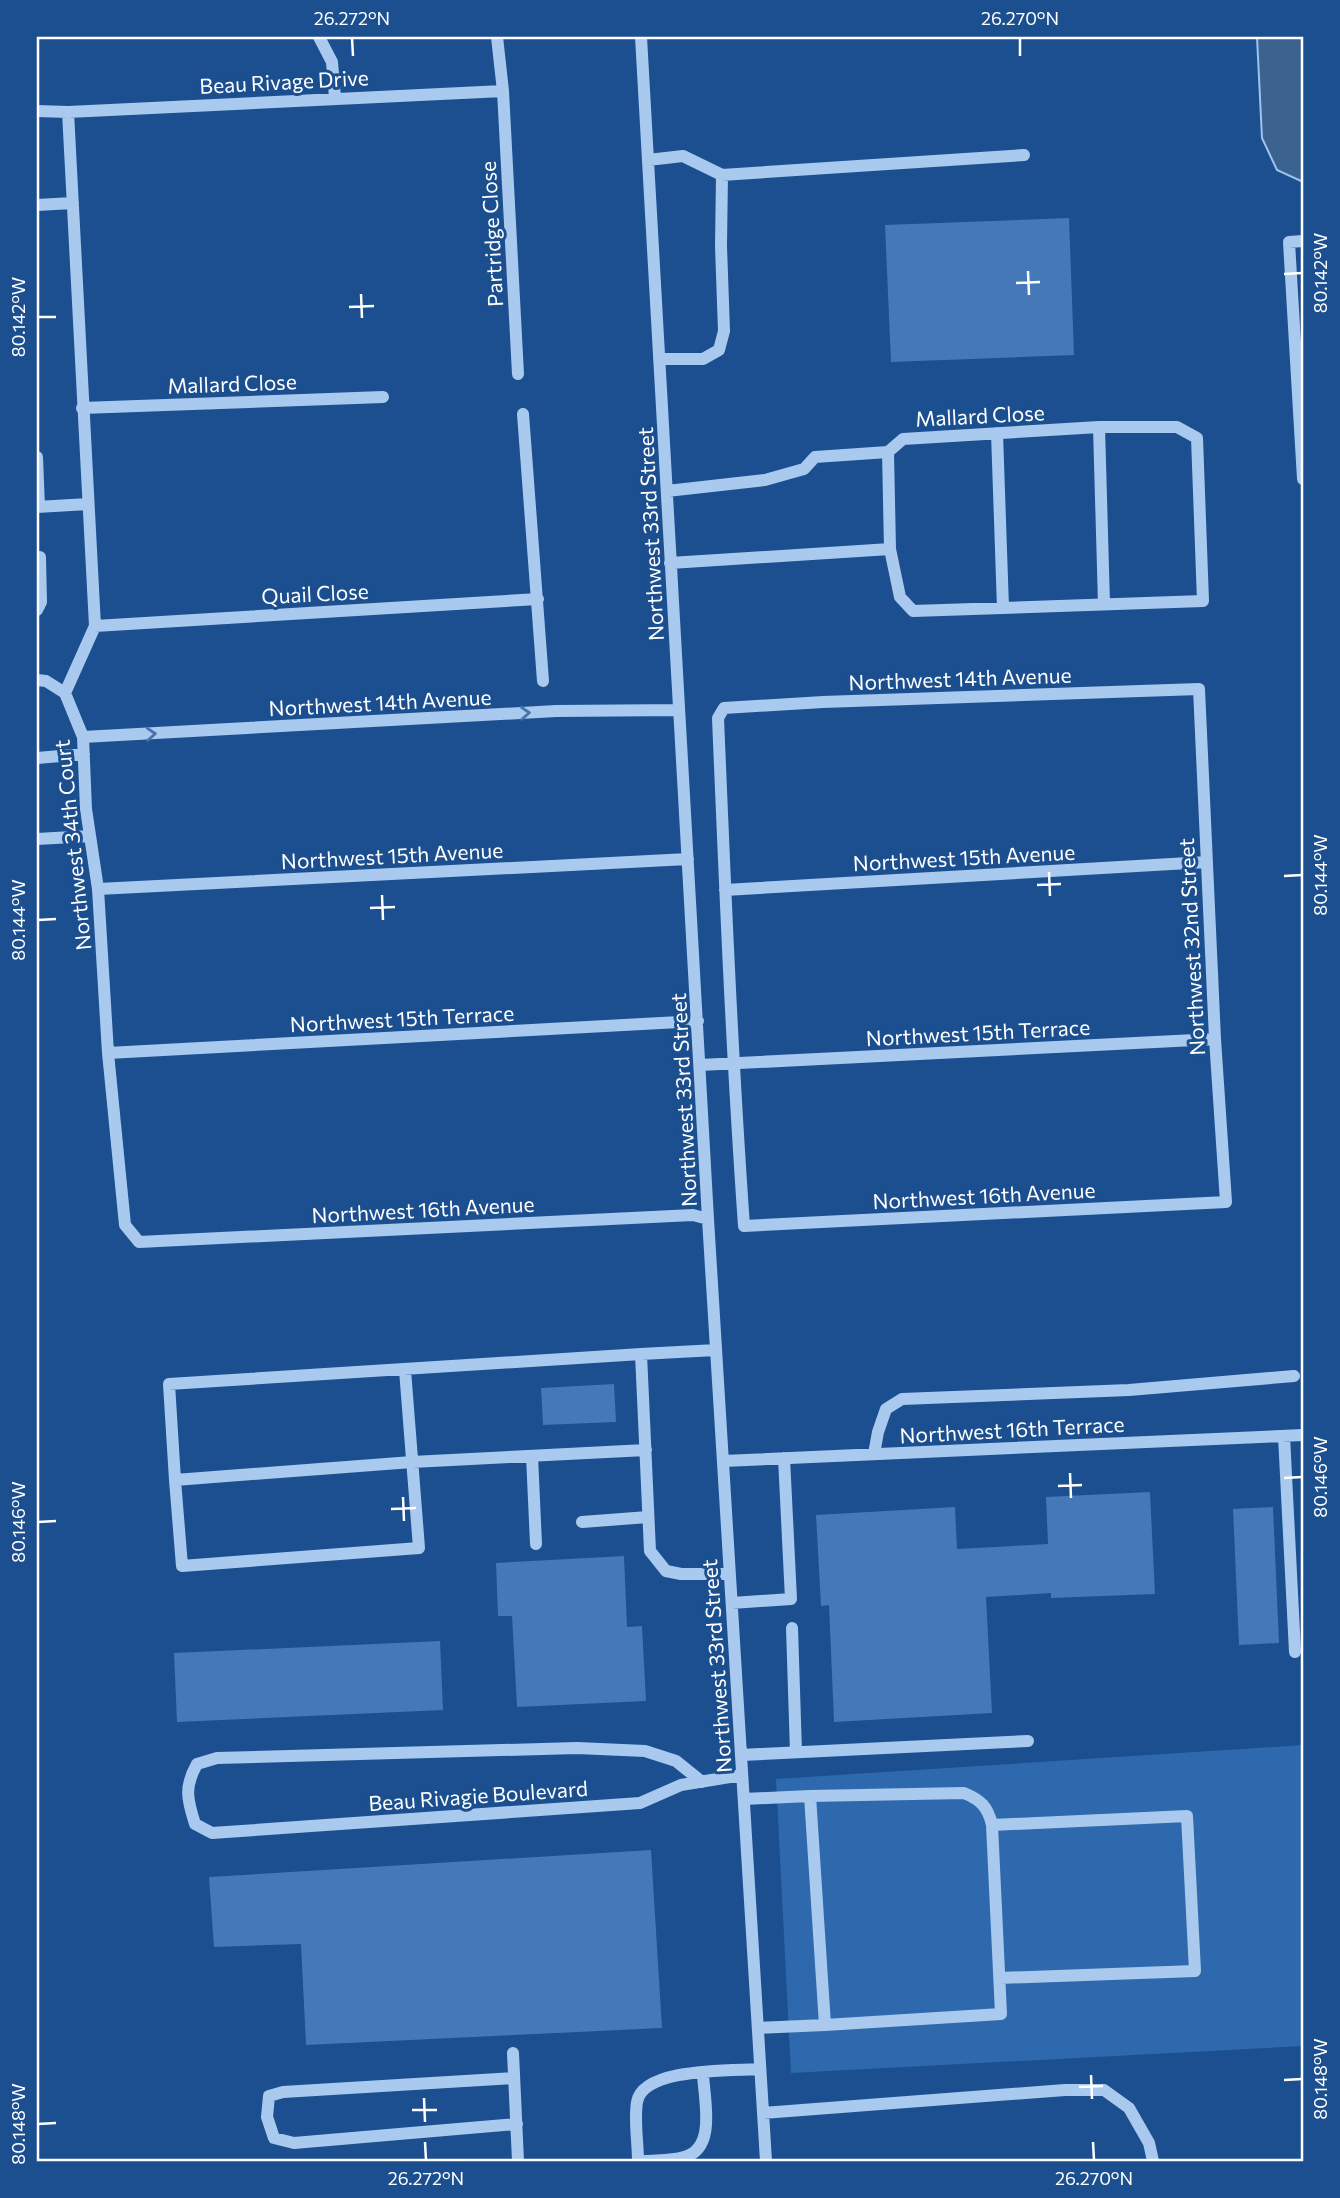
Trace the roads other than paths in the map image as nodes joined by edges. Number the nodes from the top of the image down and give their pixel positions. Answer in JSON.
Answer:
{"nodes":[{"id":1,"x":319,"y":37,"type":"edge"},
{"id":2,"x":497,"y":37,"type":"edge"},
{"id":3,"x":641,"y":37,"type":"edge"},
{"id":4,"x":503,"y":90,"type":"junction"},
{"id":5,"x":335,"y":98,"type":"junction"},
{"id":6,"x":37,"y":111,"type":"edge"},
{"id":7,"x":68,"y":112,"type":"junction"},
{"id":8,"x":1024,"y":155,"type":"dead end"},
{"id":9,"x":648,"y":160,"type":"junction"},
{"id":10,"x":722,"y":175,"type":"junction"},
{"id":11,"x":73,"y":202,"type":"junction"},
{"id":12,"x":37,"y":205,"type":"edge"},
{"id":13,"x":1303,"y":242,"type":"edge"},
{"id":14,"x":659,"y":359,"type":"junction"},
{"id":15,"x":518,"y":374,"type":"dead end"},
{"id":16,"x":383,"y":397,"type":"dead end"},
{"id":17,"x":82,"y":408,"type":"junction"},
{"id":18,"x":523,"y":414,"type":"dead end"},
{"id":19,"x":1099,"y":427,"type":"junction"},
{"id":20,"x":997,"y":433,"type":"junction"},
{"id":21,"x":888,"y":453,"type":"junction"},
{"id":22,"x":37,"y":457,"type":"edge"},
{"id":23,"x":1303,"y":479,"type":"edge"},
{"id":24,"x":667,"y":491,"type":"junction"},
{"id":25,"x":88,"y":505,"type":"junction"},
{"id":26,"x":38,"y":507,"type":"edge"},
{"id":27,"x":890,"y":549,"type":"junction"},
{"id":28,"x":38,"y":557,"type":"edge"},
{"id":29,"x":670,"y":563,"type":"junction"},
{"id":30,"x":538,"y":599,"type":"junction"},
{"id":31,"x":1104,"y":604,"type":"junction"},
{"id":32,"x":1003,"y":608,"type":"junction"},
{"id":33,"x":37,"y":610,"type":"edge"},
{"id":34,"x":95,"y":626,"type":"junction"},
{"id":35,"x":37,"y":680,"type":"edge"},
{"id":36,"x":543,"y":681,"type":"dead end"},
{"id":37,"x":1199,"y":689,"type":"joint"},
{"id":38,"x":65,"y":693,"type":"junction"},
{"id":39,"x":679,"y":710,"type":"junction"},
{"id":40,"x":83,"y":737,"type":"junction"},
{"id":41,"x":84,"y":754,"type":"junction"},
{"id":42,"x":37,"y":758,"type":"edge"},
{"id":43,"x":90,"y":836,"type":"junction"},
{"id":44,"x":37,"y":839,"type":"edge"},
{"id":45,"x":688,"y":859,"type":"junction"},
{"id":46,"x":1206,"y":862,"type":"junction"},
{"id":47,"x":98,"y":889,"type":"junction"},
{"id":48,"x":725,"y":890,"type":"junction"},
{"id":49,"x":698,"y":1021,"type":"junction"},
{"id":50,"x":1215,"y":1040,"type":"junction"},
{"id":51,"x":108,"y":1052,"type":"junction"},
{"id":52,"x":733,"y":1063,"type":"junction"},
{"id":53,"x":700,"y":1065,"type":"junction"},
{"id":54,"x":1226,"y":1202,"type":"joint"},
{"id":55,"x":708,"y":1219,"type":"junction"},
{"id":56,"x":139,"y":1242,"type":"joint"},
{"id":57,"x":716,"y":1350,"type":"junction"},
{"id":58,"x":641,"y":1354,"type":"junction"},
{"id":59,"x":405,"y":1370,"type":"junction"},
{"id":60,"x":1294,"y":1376,"type":"dead end"},
{"id":61,"x":1303,"y":1435,"type":"edge"},
{"id":62,"x":1284,"y":1436,"type":"junction"},
{"id":63,"x":646,"y":1450,"type":"junction"},
{"id":64,"x":874,"y":1454,"type":"junction"},
{"id":65,"x":532,"y":1456,"type":"junction"},
{"id":66,"x":784,"y":1458,"type":"junction"},
{"id":67,"x":723,"y":1461,"type":"junction"},
{"id":68,"x":412,"y":1462,"type":"junction"},
{"id":69,"x":175,"y":1480,"type":"junction"},
{"id":70,"x":648,"y":1517,"type":"junction"},
{"id":71,"x":582,"y":1522,"type":"dead end"},
{"id":72,"x":536,"y":1545,"type":"dead end"},
{"id":73,"x":730,"y":1574,"type":"junction"},
{"id":74,"x":732,"y":1603,"type":"junction"},
{"id":75,"x":792,"y":1628,"type":"dead end"},
{"id":76,"x":1295,"y":1652,"type":"dead end"},
{"id":77,"x":1028,"y":1741,"type":"dead end"},
{"id":78,"x":796,"y":1752,"type":"junction"},
{"id":79,"x":741,"y":1755,"type":"junction"},
{"id":80,"x":743,"y":1775,"type":"junction"},
{"id":81,"x":702,"y":1782,"type":"junction"},
{"id":82,"x":810,"y":1796,"type":"junction"},
{"id":83,"x":744,"y":1799,"type":"junction"},
{"id":84,"x":992,"y":1825,"type":"junction"},
{"id":85,"x":1000,"y":1978,"type":"junction"},
{"id":86,"x":825,"y":2025,"type":"junction"},
{"id":87,"x":758,"y":2028,"type":"junction"},
{"id":88,"x":513,"y":2053,"type":"dead end"},
{"id":89,"x":760,"y":2069,"type":"junction"},
{"id":90,"x":703,"y":2074,"type":"junction"},
{"id":91,"x":514,"y":2078,"type":"junction"},
{"id":92,"x":763,"y":2113,"type":"junction"},
{"id":93,"x":517,"y":2124,"type":"junction"},
{"id":94,"x":518,"y":2161,"type":"edge"},
{"id":95,"x":638,"y":2161,"type":"edge"},
{"id":96,"x":645,"y":2161,"type":"edge"},
{"id":97,"x":766,"y":2161,"type":"edge"},
{"id":98,"x":1153,"y":2161,"type":"edge"}],
"edges":[{"from":1,"to":5,"type":"street"},
{"from":2,"to":4,"type":"street","name":"Partridge Close"},
{"from":3,"to":9,"type":"street","name":"Northwest 33rd Street"},
{"from":4,"to":5,"type":"street","name":"Beau Rivage Drive"},
{"from":4,"to":15,"type":"street","name":"Partridge Close"},
{"from":5,"to":7,"type":"street","name":"Beau Rivage Drive"},
{"from":6,"to":7,"type":"street","name":"Beau Rivage Drive"},
{"from":7,"to":11,"type":"street"},
{"from":8,"to":10,"type":"street"},
{"from":9,"to":10,"type":"street"},
{"from":9,"to":14,"type":"street","name":"Northwest 33rd Street"},
{"from":10,"to":14,"type":"street"},
{"from":11,"to":12,"type":"street"},
{"from":11,"to":17,"type":"street"},
{"from":13,"to":23,"type":"street"},
{"from":14,"to":24,"type":"street","name":"Northwest 33rd Street"},
{"from":16,"to":17,"type":"street","name":"Mallard Close"},
{"from":17,"to":25,"type":"street"},
{"from":18,"to":30,"type":"street"},
{"from":19,"to":20,"type":"street","name":"Mallard Close"},
{"from":19,"to":31,"type":"street"},
{"from":19,"to":31,"type":"street","name":"Mallard Close"},
{"from":20,"to":21,"type":"street","name":"Mallard Close"},
{"from":20,"to":32,"type":"street"},
{"from":21,"to":24,"type":"street"},
{"from":21,"to":27,"type":"street"},
{"from":22,"to":26,"type":"street"},
{"from":24,"to":29,"type":"street","name":"Northwest 33rd Street"},
{"from":25,"to":26,"type":"street"},
{"from":25,"to":34,"type":"street"},
{"from":27,"to":29,"type":"street"},
{"from":27,"to":32,"type":"street"},
{"from":28,"to":33,"type":"street"},
{"from":29,"to":39,"type":"street","name":"Northwest 33rd Street"},
{"from":30,"to":34,"type":"street","name":"Quail Close"},
{"from":30,"to":36,"type":"street"},
{"from":31,"to":32,"type":"street"},
{"from":34,"to":38,"type":"street"},
{"from":35,"to":38,"type":"street"},
{"from":37,"to":46,"type":"street","name":"Northwest 32nd Street"},
{"from":37,"to":48,"type":"street","name":"Northwest 14th Avenue"},
{"from":38,"to":40,"type":"street","name":"Northwest 34th Court"},
{"from":40,"to":39,"type":"street","name":"Northwest 14th Avenue","one_way":true},
{"from":39,"to":45,"type":"street","name":"Northwest 33rd Street"},
{"from":40,"to":41,"type":"street","name":"Northwest 34th Court"},
{"from":41,"to":42,"type":"street"},
{"from":41,"to":43,"type":"street","name":"Northwest 34th Court"},
{"from":43,"to":44,"type":"street"},
{"from":43,"to":47,"type":"street","name":"Northwest 34th Court"},
{"from":45,"to":47,"type":"street","name":"Northwest 15th Avenue"},
{"from":45,"to":49,"type":"street","name":"Northwest 33rd Street"},
{"from":46,"to":48,"type":"street","name":"Northwest 15th Avenue"},
{"from":46,"to":50,"type":"street","name":"Northwest 32nd Street"},
{"from":47,"to":51,"type":"street","name":"Northwest 34th Court"},
{"from":48,"to":52,"type":"street"},
{"from":49,"to":51,"type":"street","name":"Northwest 15th Terrace"},
{"from":49,"to":53,"type":"street","name":"Northwest 33rd Street"},
{"from":50,"to":52,"type":"street","name":"Northwest 15th Terrace"},
{"from":50,"to":54,"type":"street","name":"Northwest 32nd Street"},
{"from":51,"to":56,"type":"street","name":"Northwest 34th Court"},
{"from":52,"to":53,"type":"street","name":"Northwest 15th Terrace"},
{"from":52,"to":54,"type":"street","name":"Northwest 16th Avenue"},
{"from":53,"to":55,"type":"street","name":"Northwest 33rd Street"},
{"from":55,"to":56,"type":"street","name":"Northwest 16th Avenue"},
{"from":55,"to":57,"type":"street","name":"Northwest 33rd Street"},
{"from":57,"to":58,"type":"street"},
{"from":57,"to":67,"type":"street","name":"Northwest 33rd Street"},
{"from":58,"to":59,"type":"street"},
{"from":58,"to":63,"type":"street"},
{"from":59,"to":68,"type":"street"},
{"from":59,"to":69,"type":"street"},
{"from":60,"to":64,"type":"street"},
{"from":61,"to":62,"type":"street","name":"Northwest 16th Terrace"},
{"from":62,"to":64,"type":"street","name":"Northwest 16th Terrace"},
{"from":62,"to":76,"type":"street"},
{"from":63,"to":65,"type":"street"},
{"from":63,"to":70,"type":"street"},
{"from":64,"to":66,"type":"street","name":"Northwest 16th Terrace"},
{"from":65,"to":68,"type":"street"},
{"from":65,"to":72,"type":"street"},
{"from":66,"to":67,"type":"street","name":"Northwest 16th Terrace"},
{"from":66,"to":74,"type":"street"},
{"from":67,"to":73,"type":"street","name":"Northwest 33rd Street"},
{"from":68,"to":69,"type":"street"},
{"from":68,"to":69,"type":"street"},
{"from":70,"to":71,"type":"street"},
{"from":70,"to":73,"type":"street"},
{"from":73,"to":74,"type":"street","name":"Northwest 33rd Street"},
{"from":74,"to":79,"type":"street","name":"Northwest 33rd Street"},
{"from":75,"to":78,"type":"street"},
{"from":77,"to":78,"type":"street"},
{"from":78,"to":79,"type":"street"},
{"from":79,"to":80,"type":"street","name":"Northwest 33rd Street"},
{"from":80,"to":81,"type":"street","name":"Beau Rivagie Boulevard"},
{"from":80,"to":83,"type":"street","name":"Northwest 33rd Street"},
{"from":81,"to":81,"type":"street","name":"Beau Rivagie Boulevard"},
{"from":82,"to":83,"type":"street"},
{"from":82,"to":84,"type":"street"},
{"from":82,"to":86,"type":"street"},
{"from":83,"to":87,"type":"street","name":"Northwest 33rd Street"},
{"from":84,"to":85,"type":"street"},
{"from":84,"to":85,"type":"street"},
{"from":85,"to":86,"type":"street"},
{"from":86,"to":87,"type":"street"},
{"from":87,"to":89,"type":"street","name":"Northwest 33rd Street"},
{"from":88,"to":91,"type":"street"},
{"from":89,"to":90,"type":"street"},
{"from":89,"to":92,"type":"street","name":"Northwest 33rd Street"},
{"from":90,"to":95,"type":"street"},
{"from":90,"to":96,"type":"street"},
{"from":91,"to":93,"type":"street"},
{"from":91,"to":93,"type":"street"},
{"from":92,"to":97,"type":"street","name":"Northwest 33rd Street"},
{"from":92,"to":98,"type":"street"},
{"from":93,"to":94,"type":"street"}]}
